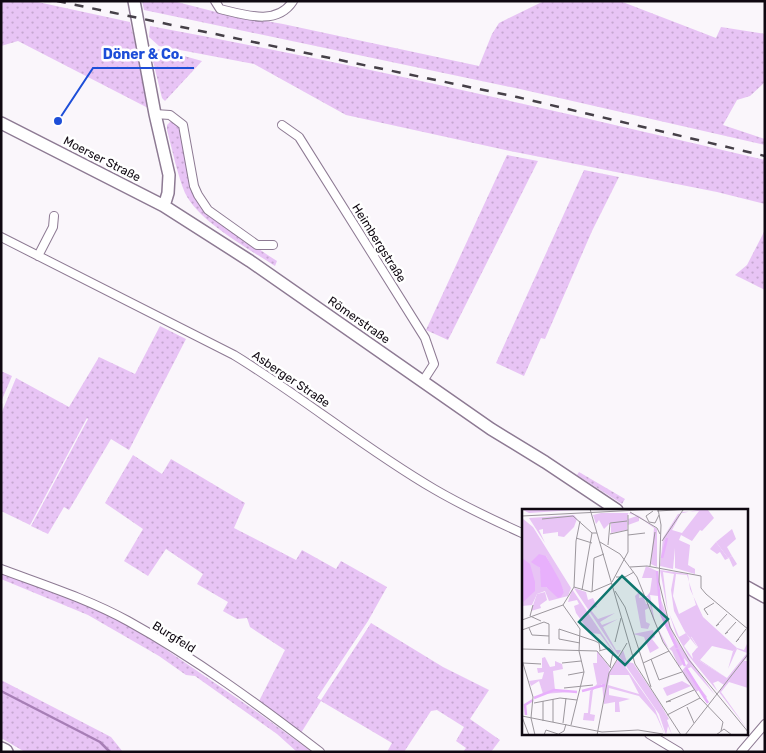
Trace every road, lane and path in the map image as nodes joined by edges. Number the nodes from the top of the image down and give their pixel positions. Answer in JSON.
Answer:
{"nodes":[{"id":1,"x":134,"y":1,"type":"edge"},
{"id":2,"x":215,"y":1,"type":"edge"},
{"id":3,"x":293,"y":1,"type":"edge"},
{"id":4,"x":156,"y":114,"type":"junction"},
{"id":5,"x":1,"y":123,"type":"edge"},
{"id":6,"x":282,"y":125,"type":"dead end"},
{"id":7,"x":164,"y":206,"type":"junction"},
{"id":8,"x":54,"y":216,"type":"dead end"},
{"id":9,"x":1,"y":237,"type":"edge"},
{"id":10,"x":273,"y":246,"type":"dead end"},
{"id":11,"x":38,"y":256,"type":"junction"},
{"id":12,"x":423,"y":381,"type":"junction"},
{"id":13,"x":616,"y":509,"type":"edge"},
{"id":14,"x":522,"y":533,"type":"edge"},
{"id":15,"x":1,"y":569,"type":"edge"},
{"id":16,"x":748,"y":588,"type":"edge"},
{"id":17,"x":765,"y":597,"type":"edge"},
{"id":18,"x":765,"y":724,"type":"edge"},
{"id":19,"x":652,"y":736,"type":"edge"},
{"id":20,"x":1,"y":750,"type":"edge"},
{"id":21,"x":5,"y":752,"type":"edge"},
{"id":22,"x":320,"y":752,"type":"edge"},
{"id":23,"x":679,"y":752,"type":"edge"},
{"id":24,"x":741,"y":752,"type":"edge"}],
"edges":[{"from":1,"to":4,"type":"street"},
{"from":2,"to":3,"type":"street"},
{"from":4,"to":7,"type":"street"},
{"from":4,"to":10,"type":"street"},
{"from":5,"to":7,"type":"street","name":"Moerser Straße"},
{"from":6,"to":12,"type":"street","name":"Heimbergstraße"},
{"from":7,"to":12,"type":"street","name":"Römerstraße"},
{"from":8,"to":11,"type":"street"},
{"from":9,"to":11,"type":"street","name":"Asberger Straße"},
{"from":11,"to":14,"type":"street","name":"Asberger Straße"},
{"from":12,"to":13,"type":"street","name":"Römerstraße"},
{"from":15,"to":22,"type":"street","name":"Burgfeld"},
{"from":16,"to":17,"type":"street"},
{"from":18,"to":24,"type":"street"},
{"from":19,"to":23,"type":"street"},
{"from":20,"to":21,"type":"highway"}]}
